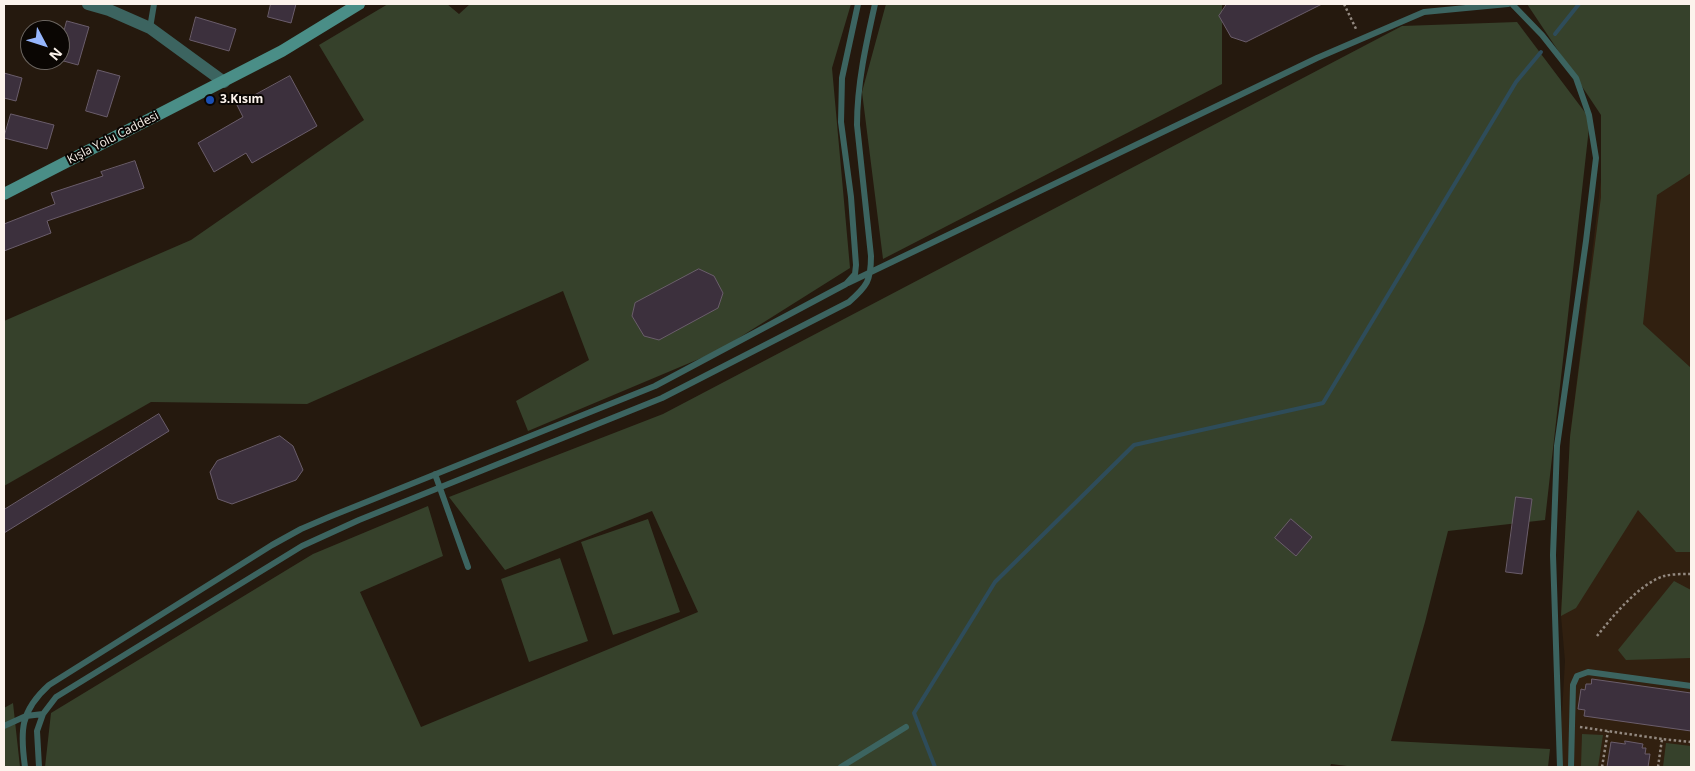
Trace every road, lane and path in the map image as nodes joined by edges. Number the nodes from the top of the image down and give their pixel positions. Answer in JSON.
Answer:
{"nodes":[{"id":1,"x":88,"y":4,"type":"edge"},
{"id":2,"x":154,"y":4,"type":"edge"},
{"id":3,"x":359,"y":4,"type":"edge"},
{"id":4,"x":858,"y":4,"type":"edge"},
{"id":5,"x":875,"y":4,"type":"edge"},
{"id":6,"x":1344,"y":4,"type":"edge"},
{"id":7,"x":1432,"y":4,"type":"edge"},
{"id":8,"x":1508,"y":4,"type":"edge"},
{"id":9,"x":1512,"y":4,"type":"edge"},
{"id":10,"x":1424,"y":12,"type":"junction"},
{"id":11,"x":150,"y":28,"type":"junction"},
{"id":12,"x":1361,"y":39,"type":"junction"},
{"id":13,"x":224,"y":82,"type":"junction"},
{"id":14,"x":4,"y":194,"type":"edge"},
{"id":15,"x":871,"y":272,"type":"junction"},
{"id":16,"x":846,"y":284,"type":"junction"},
{"id":17,"x":435,"y":474,"type":"junction"},
{"id":18,"x":440,"y":487,"type":"junction"},
{"id":19,"x":468,"y":567,"type":"dead end"},
{"id":20,"x":1691,"y":574,"type":"edge"},
{"id":21,"x":1597,"y":636,"type":"dead end"},
{"id":22,"x":1691,"y":686,"type":"edge"},
{"id":23,"x":43,"y":714,"type":"junction"},
{"id":24,"x":26,"y":716,"type":"junction"},
{"id":25,"x":4,"y":726,"type":"edge"},
{"id":26,"x":1571,"y":726,"type":"junction"},
{"id":27,"x":906,"y":727,"type":"dead end"},
{"id":28,"x":1608,"y":731,"type":"junction"},
{"id":29,"x":1662,"y":739,"type":"junction"},
{"id":30,"x":1691,"y":742,"type":"edge"},
{"id":31,"x":25,"y":767,"type":"edge"},
{"id":32,"x":39,"y":767,"type":"edge"},
{"id":33,"x":840,"y":767,"type":"edge"},
{"id":34,"x":1560,"y":767,"type":"edge"},
{"id":35,"x":1571,"y":767,"type":"edge"},
{"id":36,"x":1602,"y":767,"type":"edge"},
{"id":37,"x":1658,"y":767,"type":"edge"}],
"edges":[{"from":1,"to":11,"type":"street"},
{"from":2,"to":11,"type":"lane"},
{"from":3,"to":13,"type":"street","name":"Kışla Yolu Caddesi"},
{"from":4,"to":16,"type":"lane"},
{"from":5,"to":15,"type":"lane"},
{"from":6,"to":12,"type":"path"},
{"from":7,"to":10,"type":"lane"},
{"from":8,"to":10,"type":"lane"},
{"from":9,"to":34,"type":"lane"},
{"from":10,"to":12,"type":"lane"},
{"from":11,"to":13,"type":"street"},
{"from":12,"to":15,"type":"lane"},
{"from":13,"to":14,"type":"street","name":"Kışla Yolu Caddesi"},
{"from":15,"to":16,"type":"lane"},
{"from":15,"to":18,"type":"lane"},
{"from":16,"to":17,"type":"lane"},
{"from":17,"to":18,"type":"lane"},
{"from":17,"to":24,"type":"lane"},
{"from":18,"to":19,"type":"lane"},
{"from":18,"to":23,"type":"lane"},
{"from":20,"to":21,"type":"path"},
{"from":22,"to":26,"type":"lane"},
{"from":23,"to":24,"type":"lane"},
{"from":23,"to":32,"type":"lane"},
{"from":24,"to":25,"type":"lane"},
{"from":24,"to":31,"type":"lane"},
{"from":26,"to":28,"type":"path"},
{"from":26,"to":35,"type":"lane"},
{"from":27,"to":33,"type":"lane"},
{"from":28,"to":29,"type":"path"},
{"from":28,"to":36,"type":"path"},
{"from":29,"to":30,"type":"path"},
{"from":29,"to":37,"type":"path"}]}
